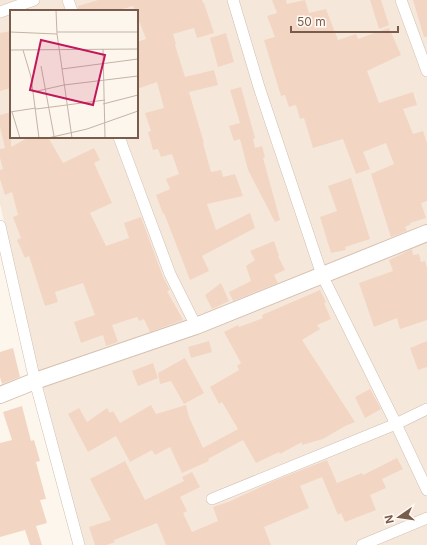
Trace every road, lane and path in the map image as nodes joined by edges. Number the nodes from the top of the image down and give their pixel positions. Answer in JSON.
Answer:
{"nodes":[{"id":1,"x":34,"y":0,"type":"edge"},
{"id":2,"x":68,"y":0,"type":"edge"},
{"id":3,"x":233,"y":0,"type":"edge"},
{"id":4,"x":401,"y":0,"type":"edge"},
{"id":5,"x":72,"y":10,"type":"edge"},
{"id":6,"x":0,"y":12,"type":"edge"},
{"id":7,"x":427,"y":71,"type":"edge"},
{"id":8,"x":119,"y":138,"type":"edge"},
{"id":9,"x":0,"y":226,"type":"edge"},
{"id":10,"x":427,"y":233,"type":"edge"},
{"id":11,"x":322,"y":275,"type":"junction"},
{"id":12,"x":196,"y":326,"type":"junction"},
{"id":13,"x":35,"y":381,"type":"junction"},
{"id":14,"x":0,"y":395,"type":"edge"},
{"id":15,"x":427,"y":409,"type":"edge"},
{"id":16,"x":396,"y":424,"type":"junction"},
{"id":17,"x":427,"y":490,"type":"edge"},
{"id":18,"x":212,"y":499,"type":"dead end"},
{"id":19,"x":427,"y":518,"type":"edge"},
{"id":20,"x":78,"y":545,"type":"edge"},
{"id":21,"x":362,"y":545,"type":"edge"}],
"edges":[{"from":1,"to":6,"type":"street"},
{"from":2,"to":5,"type":"street"},
{"from":3,"to":11,"type":"street"},
{"from":4,"to":7,"type":"street"},
{"from":8,"to":12,"type":"street"},
{"from":9,"to":13,"type":"street"},
{"from":10,"to":11,"type":"street"},
{"from":11,"to":12,"type":"street"},
{"from":11,"to":16,"type":"street"},
{"from":12,"to":13,"type":"street"},
{"from":13,"to":14,"type":"street"},
{"from":13,"to":20,"type":"street"},
{"from":15,"to":16,"type":"street"},
{"from":16,"to":17,"type":"street"},
{"from":16,"to":18,"type":"street"},
{"from":19,"to":21,"type":"street"}]}
